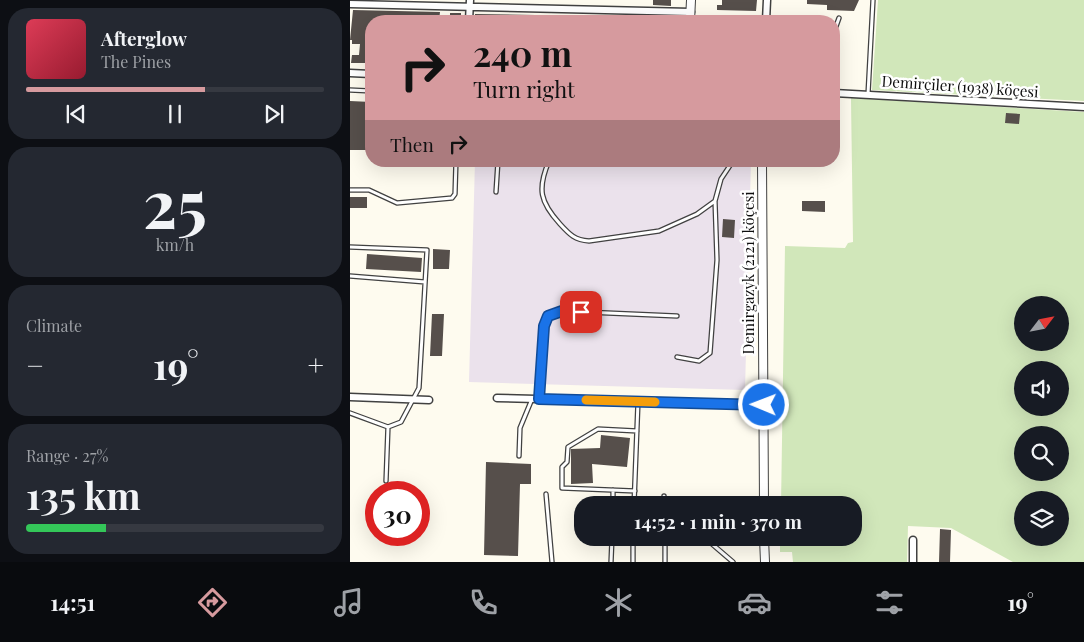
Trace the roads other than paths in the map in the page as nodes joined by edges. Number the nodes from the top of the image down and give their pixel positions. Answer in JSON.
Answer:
{"nodes":[{"id":1,"x":691,"y":0,"type":"edge"},
{"id":2,"x":767,"y":0,"type":"edge"},
{"id":3,"x":872,"y":0,"type":"edge"},
{"id":4,"x":470,"y":3,"type":"edge"},
{"id":5,"x":350,"y":4,"type":"edge"},
{"id":6,"x":691,"y":12,"type":"junction"},
{"id":7,"x":691,"y":15,"type":"edge"},
{"id":8,"x":766,"y":15,"type":"edge"},
{"id":9,"x":350,"y":73,"type":"edge"},
{"id":10,"x":365,"y":74,"type":"edge"},
{"id":11,"x":350,"y":90,"type":"edge"},
{"id":12,"x":365,"y":91,"type":"edge"},
{"id":13,"x":840,"y":93,"type":"edge"},
{"id":14,"x":868,"y":94,"type":"junction"},
{"id":15,"x":1084,"y":107,"type":"edge"},
{"id":16,"x":456,"y":167,"type":"edge"},
{"id":17,"x":498,"y":167,"type":"edge"},
{"id":18,"x":547,"y":167,"type":"edge"},
{"id":19,"x":730,"y":167,"type":"edge"},
{"id":20,"x":762,"y":167,"type":"edge"},
{"id":21,"x":350,"y":190,"type":"edge"},
{"id":22,"x":496,"y":192,"type":"dead end"},
{"id":23,"x":715,"y":201,"type":"junction"},
{"id":24,"x":350,"y":247,"type":"edge"},
{"id":25,"x":350,"y":276,"type":"edge"},
{"id":26,"x":425,"y":282,"type":"junction"},
{"id":27,"x":677,"y":316,"type":"dead end"},
{"id":28,"x":677,"y":357,"type":"dead end"},
{"id":29,"x":350,"y":397,"type":"edge"},
{"id":30,"x":497,"y":398,"type":"dead end"},
{"id":31,"x":412,"y":399,"type":"junction"},
{"id":32,"x":536,"y":399,"type":"junction"},
{"id":33,"x":429,"y":400,"type":"dead end"},
{"id":34,"x":638,"y":402,"type":"junction"},
{"id":35,"x":764,"y":405,"type":"junction"},
{"id":36,"x":350,"y":413,"type":"edge"},
{"id":37,"x":388,"y":427,"type":"junction"},
{"id":38,"x":637,"y":431,"type":"junction"},
{"id":39,"x":519,"y":456,"type":"dead end"},
{"id":40,"x":386,"y":481,"type":"dead end"},
{"id":41,"x":613,"y":490,"type":"junction"},
{"id":42,"x":635,"y":491,"type":"junction"},
{"id":43,"x":546,"y":494,"type":"dead end"},
{"id":44,"x":613,"y":496,"type":"edge"},
{"id":45,"x":635,"y":496,"type":"edge"},
{"id":46,"x":764,"y":496,"type":"edge"},
{"id":47,"x":913,"y":540,"type":"dead end"},
{"id":48,"x":612,"y":546,"type":"edge"},
{"id":49,"x":633,"y":546,"type":"edge"},
{"id":50,"x":665,"y":546,"type":"edge"},
{"id":51,"x":714,"y":546,"type":"edge"},
{"id":52,"x":764,"y":546,"type":"edge"},
{"id":53,"x":552,"y":562,"type":"edge"},
{"id":54,"x":611,"y":562,"type":"edge"},
{"id":55,"x":632,"y":562,"type":"edge"},
{"id":56,"x":665,"y":562,"type":"edge"},
{"id":57,"x":733,"y":562,"type":"edge"},
{"id":58,"x":765,"y":562,"type":"edge"},
{"id":59,"x":913,"y":562,"type":"edge"}],
"edges":[{"from":1,"to":6,"type":"street"},
{"from":2,"to":8,"type":"street"},
{"from":3,"to":14,"type":"lane"},
{"from":4,"to":5,"type":"street"},
{"from":4,"to":6,"type":"street"},
{"from":6,"to":7,"type":"street"},
{"from":9,"to":10,"type":"street"},
{"from":11,"to":12,"type":"lane"},
{"from":13,"to":14,"type":"street","name":"Demirçiler (1938) köçesi"},
{"from":14,"to":15,"type":"street","name":"Demirçiler (1938) köçesi"},
{"from":16,"to":21,"type":"lane"},
{"from":17,"to":22,"type":"lane"},
{"from":18,"to":23,"type":"lane"},
{"from":19,"to":23,"type":"lane"},
{"from":20,"to":35,"type":"street","name":"Demirgazyk (2121) köçesi"},
{"from":23,"to":28,"type":"lane"},
{"from":24,"to":26,"type":"lane"},
{"from":25,"to":26,"type":"lane"},
{"from":26,"to":31,"type":"lane"},
{"from":27,"to":32,"type":"lane"},
{"from":29,"to":31,"type":"street"},
{"from":30,"to":32,"type":"street"},
{"from":31,"to":33,"type":"street"},
{"from":31,"to":37,"type":"lane"},
{"from":32,"to":34,"type":"street"},
{"from":32,"to":39,"type":"lane"},
{"from":34,"to":35,"type":"street"},
{"from":34,"to":38,"type":"lane"},
{"from":35,"to":46,"type":"street","name":"Demirgazyk (2121) köçesi"},
{"from":36,"to":37,"type":"lane"},
{"from":37,"to":40,"type":"lane"},
{"from":38,"to":41,"type":"lane"},
{"from":38,"to":42,"type":"lane"},
{"from":41,"to":42,"type":"lane"},
{"from":41,"to":44,"type":"lane"},
{"from":42,"to":45,"type":"lane"},
{"from":43,"to":53,"type":"lane"},
{"from":47,"to":59,"type":"street"},
{"from":48,"to":54,"type":"lane"},
{"from":49,"to":55,"type":"lane"},
{"from":50,"to":56,"type":"lane"},
{"from":51,"to":57,"type":"lane"},
{"from":52,"to":58,"type":"street"}]}
